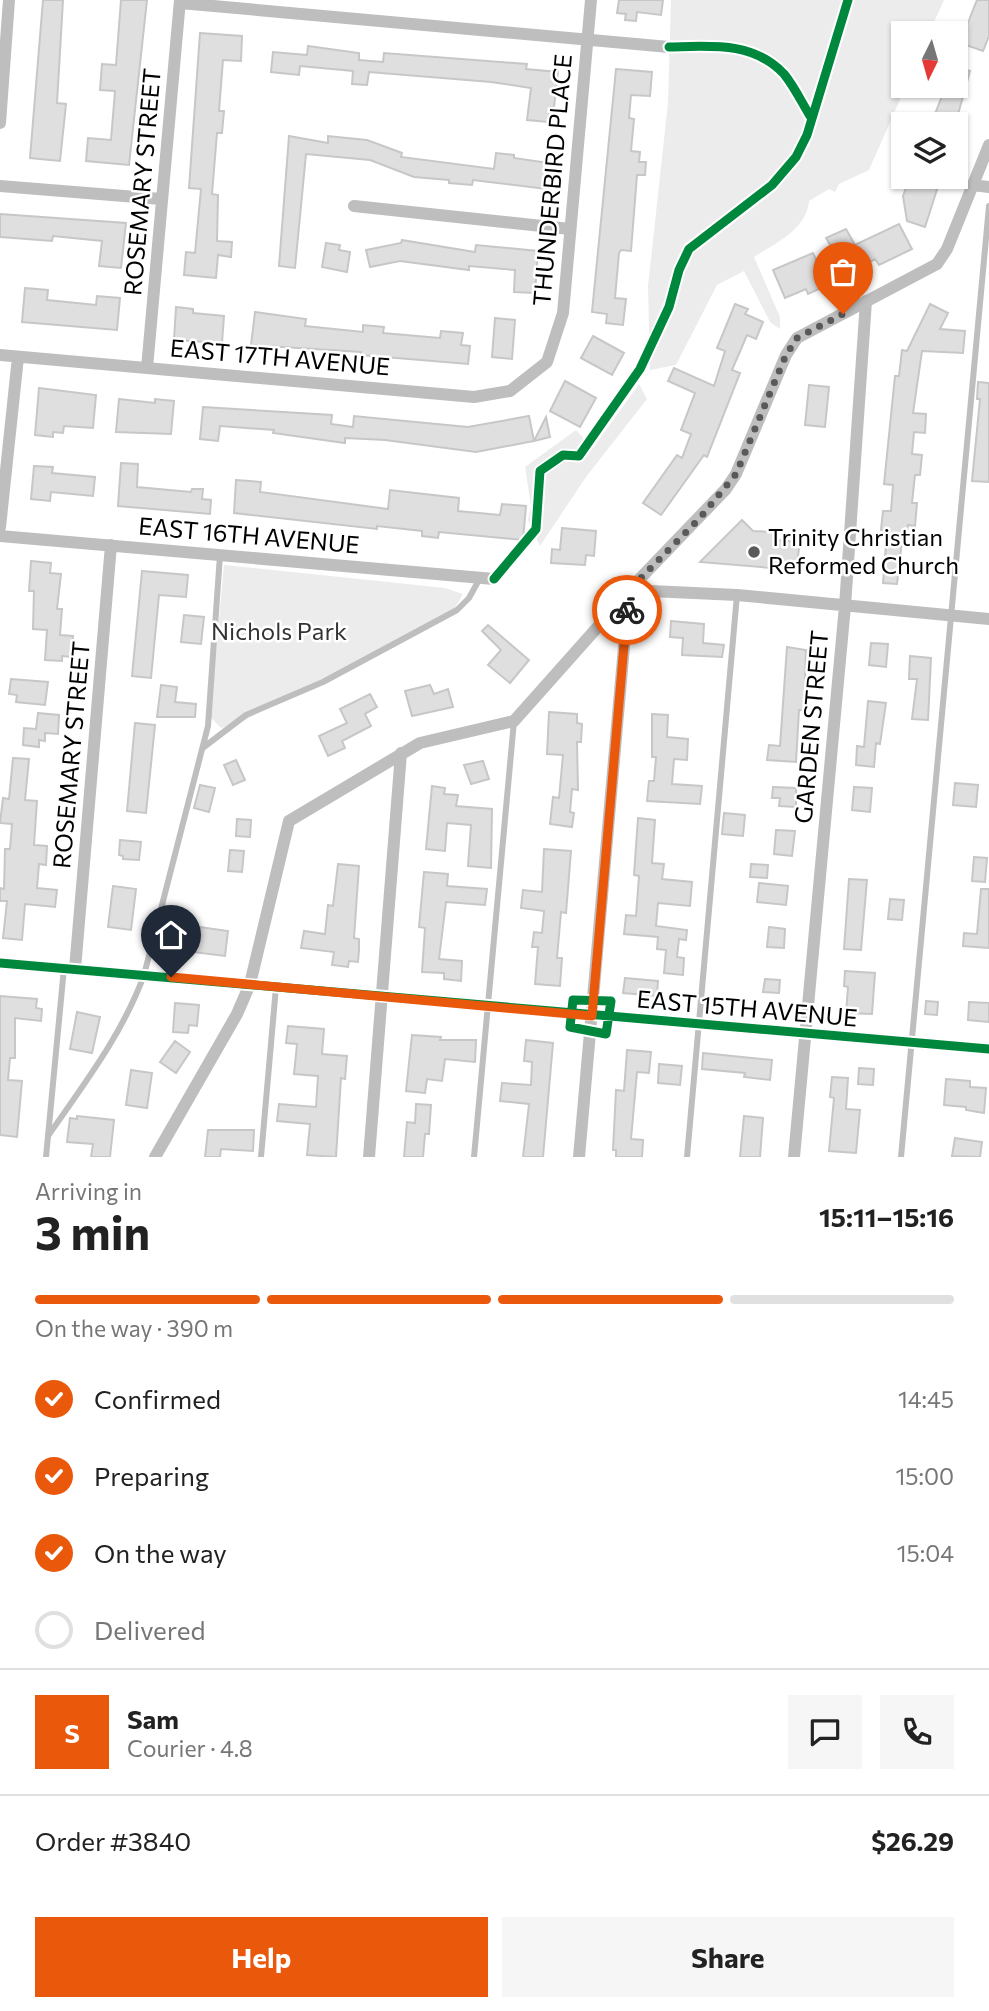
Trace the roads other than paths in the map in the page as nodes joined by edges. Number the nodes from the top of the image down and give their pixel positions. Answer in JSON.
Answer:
{"nodes":[{"id":1,"x":9,"y":0,"type":"edge"},
{"id":2,"x":591,"y":0,"type":"edge"},
{"id":3,"x":180,"y":1,"type":"edge"},
{"id":4,"x":4,"y":14,"type":"edge"},
{"id":5,"x":587,"y":39,"type":"junction"},
{"id":6,"x":669,"y":47,"type":"dead end"},
{"id":7,"x":0,"y":122,"type":"edge"},
{"id":8,"x":989,"y":145,"type":"edge"},
{"id":9,"x":0,"y":186,"type":"edge"},
{"id":10,"x":972,"y":186,"type":"junction"},
{"id":11,"x":989,"y":187,"type":"edge"},
{"id":12,"x":161,"y":199,"type":"junction"},
{"id":13,"x":354,"y":206,"type":"dead end"},
{"id":14,"x":989,"y":206,"type":"edge"},
{"id":15,"x":570,"y":229,"type":"junction"},
{"id":16,"x":866,"y":301,"type":"junction"},
{"id":17,"x":0,"y":355,"type":"edge"},
{"id":18,"x":18,"y":357,"type":"junction"},
{"id":19,"x":547,"y":362,"type":"joint"},
{"id":20,"x":147,"y":368,"type":"junction"},
{"id":21,"x":0,"y":527,"type":"edge"},
{"id":22,"x":0,"y":536,"type":"edge"},
{"id":23,"x":111,"y":545,"type":"junction"},
{"id":24,"x":220,"y":555,"type":"junction"},
{"id":25,"x":480,"y":577,"type":"junction"},
{"id":26,"x":494,"y":579,"type":"dead end"},
{"id":27,"x":629,"y":590,"type":"junction"},
{"id":28,"x":737,"y":595,"type":"junction"},
{"id":29,"x":845,"y":606,"type":"junction"},
{"id":30,"x":950,"y":615,"type":"junction"},
{"id":31,"x":989,"y":619,"type":"edge"},
{"id":32,"x":603,"y":621,"type":"dead end"},
{"id":33,"x":514,"y":721,"type":"junction"},
{"id":34,"x":203,"y":749,"type":"junction"},
{"id":35,"x":401,"y":753,"type":"junction"},
{"id":36,"x":0,"y":963,"type":"edge"},
{"id":37,"x":69,"y":968,"type":"junction"},
{"id":38,"x":144,"y":975,"type":"junction"},
{"id":39,"x":250,"y":984,"type":"junction"},
{"id":40,"x":276,"y":987,"type":"junction"},
{"id":41,"x":382,"y":996,"type":"junction"},
{"id":42,"x":486,"y":1006,"type":"junction"},
{"id":43,"x":592,"y":1016,"type":"junction"},
{"id":44,"x":697,"y":1025,"type":"junction"},
{"id":45,"x":804,"y":1034,"type":"junction"},
{"id":46,"x":910,"y":1042,"type":"junction"},
{"id":47,"x":989,"y":1049,"type":"edge"},
{"id":48,"x":48,"y":1136,"type":"junction"},
{"id":49,"x":46,"y":1157,"type":"edge"},
{"id":50,"x":155,"y":1157,"type":"edge"},
{"id":51,"x":261,"y":1157,"type":"edge"},
{"id":52,"x":369,"y":1157,"type":"edge"},
{"id":53,"x":474,"y":1157,"type":"edge"},
{"id":54,"x":579,"y":1157,"type":"edge"},
{"id":55,"x":687,"y":1157,"type":"edge"},
{"id":56,"x":794,"y":1157,"type":"edge"},
{"id":57,"x":901,"y":1157,"type":"edge"}],
"edges":[{"from":1,"to":4,"type":"street"},
{"from":2,"to":5,"type":"street","name":"THUNDERBIRD PLACE"},
{"from":3,"to":5,"type":"street"},
{"from":3,"to":12,"type":"street","name":"ROSEMARY STREET"},
{"from":4,"to":7,"type":"street"},
{"from":5,"to":6,"type":"street"},
{"from":5,"to":15,"type":"street","name":"THUNDERBIRD PLACE"},
{"from":8,"to":10,"type":"street"},
{"from":9,"to":12,"type":"street"},
{"from":10,"to":11,"type":"street"},
{"from":10,"to":16,"type":"street"},
{"from":12,"to":20,"type":"street","name":"ROSEMARY STREET"},
{"from":13,"to":15,"type":"street"},
{"from":14,"to":30,"type":"lane"},
{"from":15,"to":19,"type":"street","name":"THUNDERBIRD PLACE"},
{"from":16,"to":27,"type":"street"},
{"from":16,"to":29,"type":"street","name":"GARDEN STREET"},
{"from":17,"to":18,"type":"street","name":"EAST 17TH AVENUE"},
{"from":18,"to":20,"type":"street","name":"EAST 17TH AVENUE"},
{"from":18,"to":21,"type":"street"},
{"from":19,"to":20,"type":"street","name":"EAST 17TH AVENUE"},
{"from":22,"to":23,"type":"street","name":"EAST 16TH AVENUE"},
{"from":23,"to":24,"type":"street","name":"EAST 16TH AVENUE"},
{"from":23,"to":37,"type":"street","name":"ROSEMARY STREET"},
{"from":24,"to":25,"type":"street","name":"EAST 16TH AVENUE"},
{"from":24,"to":34,"type":"lane"},
{"from":25,"to":26,"type":"street","name":"EAST 16TH AVENUE"},
{"from":25,"to":34,"type":"lane"},
{"from":27,"to":28,"type":"street"},
{"from":27,"to":43,"type":"street"},
{"from":28,"to":29,"type":"street"},
{"from":28,"to":44,"type":"lane"},
{"from":29,"to":30,"type":"street"},
{"from":29,"to":45,"type":"street","name":"GARDEN STREET"},
{"from":30,"to":31,"type":"street"},
{"from":30,"to":46,"type":"lane"},
{"from":32,"to":33,"type":"street"},
{"from":33,"to":35,"type":"street"},
{"from":33,"to":42,"type":"lane"},
{"from":34,"to":38,"type":"lane"},
{"from":35,"to":39,"type":"street"},
{"from":35,"to":41,"type":"street"},
{"from":36,"to":37,"type":"street","name":"EAST 15TH AVENUE"},
{"from":37,"to":38,"type":"street","name":"EAST 15TH AVENUE"},
{"from":37,"to":48,"type":"lane"},
{"from":38,"to":39,"type":"street","name":"EAST 15TH AVENUE"},
{"from":38,"to":48,"type":"lane"},
{"from":39,"to":40,"type":"street","name":"EAST 15TH AVENUE"},
{"from":39,"to":50,"type":"street"},
{"from":40,"to":41,"type":"street","name":"EAST 15TH AVENUE"},
{"from":40,"to":51,"type":"lane"},
{"from":41,"to":42,"type":"street","name":"EAST 15TH AVENUE"},
{"from":41,"to":52,"type":"street"},
{"from":42,"to":43,"type":"street","name":"EAST 15TH AVENUE"},
{"from":42,"to":53,"type":"lane"},
{"from":43,"to":44,"type":"street","name":"EAST 15TH AVENUE"},
{"from":43,"to":54,"type":"street"},
{"from":44,"to":45,"type":"street","name":"EAST 15TH AVENUE"},
{"from":44,"to":55,"type":"lane"},
{"from":45,"to":46,"type":"street","name":"EAST 15TH AVENUE"},
{"from":45,"to":56,"type":"street","name":"GARDEN STREET"},
{"from":46,"to":47,"type":"street","name":"EAST 15TH AVENUE"},
{"from":46,"to":57,"type":"lane"},
{"from":48,"to":49,"type":"lane"}]}
